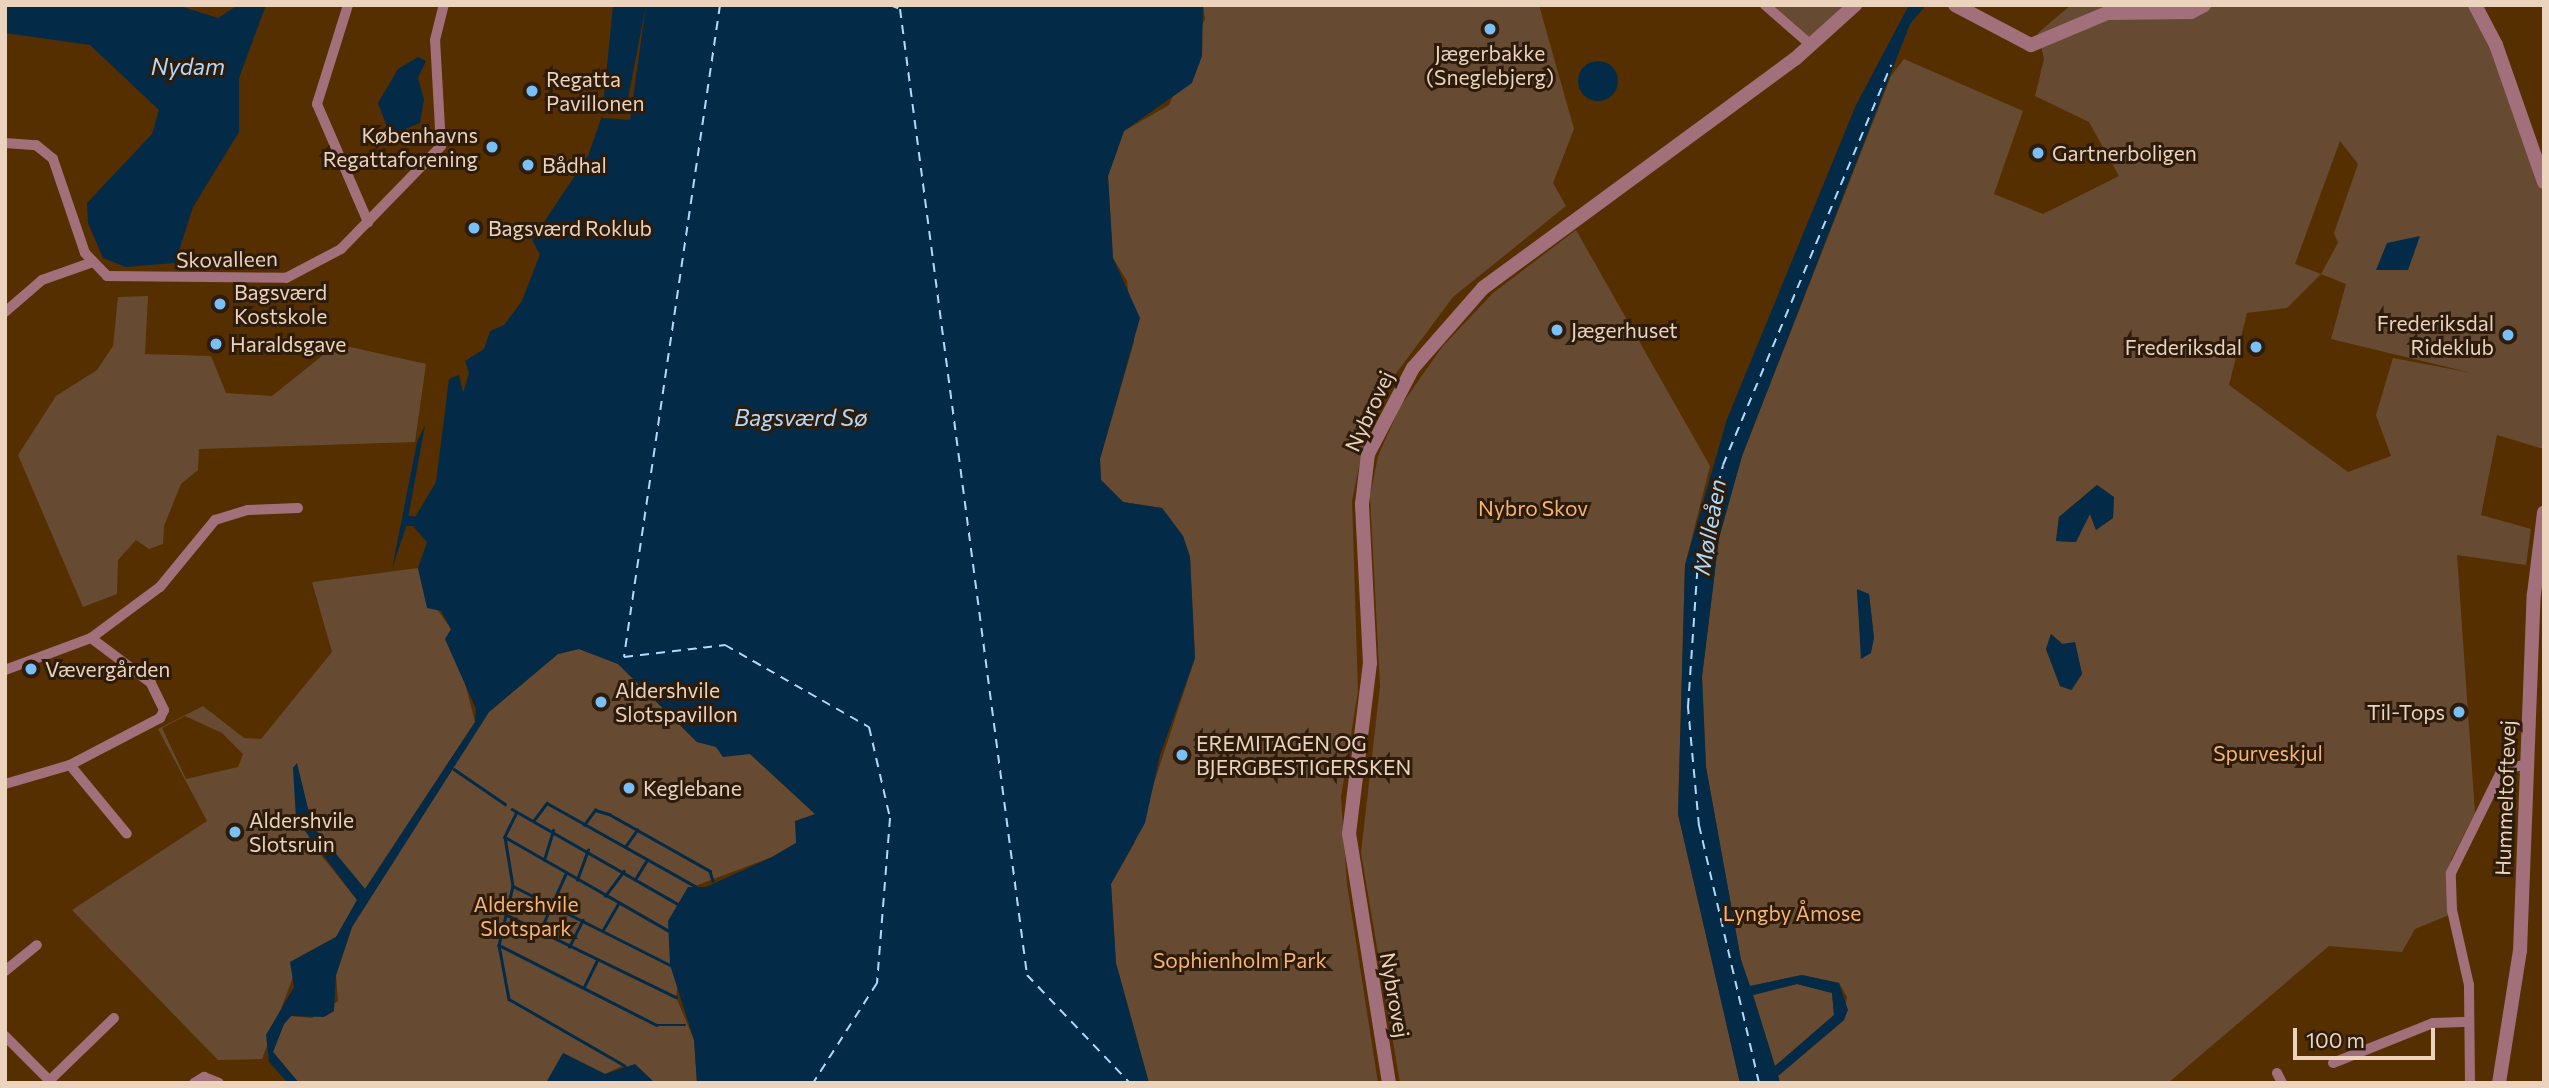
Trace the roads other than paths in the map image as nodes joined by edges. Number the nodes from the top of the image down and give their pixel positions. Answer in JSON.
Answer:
{"nodes":[{"id":1,"x":348,"y":5,"type":"edge"},
{"id":2,"x":444,"y":5,"type":"edge"},
{"id":3,"x":1765,"y":5,"type":"edge"},
{"id":4,"x":1855,"y":5,"type":"edge"},
{"id":5,"x":1955,"y":5,"type":"edge"},
{"id":6,"x":2204,"y":5,"type":"edge"},
{"id":7,"x":2474,"y":5,"type":"edge"},
{"id":8,"x":1812,"y":46,"type":"junction"},
{"id":9,"x":5,"y":144,"type":"edge"},
{"id":10,"x":2544,"y":182,"type":"edge"},
{"id":11,"x":368,"y":222,"type":"junction"},
{"id":12,"x":90,"y":263,"type":"junction"},
{"id":13,"x":5,"y":312,"type":"edge"},
{"id":14,"x":298,"y":508,"type":"dead end"},
{"id":15,"x":2544,"y":513,"type":"edge"},
{"id":16,"x":92,"y":638,"type":"junction"},
{"id":17,"x":5,"y":670,"type":"edge"},
{"id":18,"x":2528,"y":764,"type":"junction"},
{"id":19,"x":70,"y":765,"type":"junction"},
{"id":20,"x":5,"y":784,"type":"edge"},
{"id":21,"x":127,"y":834,"type":"dead end"},
{"id":22,"x":37,"y":945,"type":"dead end"},
{"id":23,"x":5,"y":971,"type":"edge"},
{"id":24,"x":114,"y":1018,"type":"dead end"},
{"id":25,"x":2469,"y":1022,"type":"junction"},
{"id":26,"x":5,"y":1036,"type":"edge"},
{"id":27,"x":2333,"y":1063,"type":"dead end"},
{"id":28,"x":51,"y":1082,"type":"edge"},
{"id":29,"x":194,"y":1083,"type":"edge"},
{"id":30,"x":219,"y":1083,"type":"edge"},
{"id":31,"x":1388,"y":1083,"type":"edge"},
{"id":32,"x":2470,"y":1083,"type":"edge"},
{"id":33,"x":2499,"y":1083,"type":"edge"}],
"edges":[{"from":1,"to":11,"type":"street"},
{"from":2,"to":11,"type":"street","name":"Skovalleen"},
{"from":3,"to":8,"type":"street"},
{"from":4,"to":8,"type":"street","name":"Nybrovej"},
{"from":5,"to":6,"type":"street"},
{"from":7,"to":10,"type":"street"},
{"from":8,"to":31,"type":"street","name":"Nybrovej"},
{"from":9,"to":12,"type":"street"},
{"from":11,"to":12,"type":"street","name":"Skovalleen"},
{"from":12,"to":13,"type":"street"},
{"from":14,"to":16,"type":"street"},
{"from":15,"to":18,"type":"street","name":"Hummeltoftevej"},
{"from":16,"to":17,"type":"street"},
{"from":16,"to":19,"type":"street"},
{"from":18,"to":25,"type":"street"},
{"from":18,"to":33,"type":"street","name":"Hummeltoftevej"},
{"from":19,"to":20,"type":"street"},
{"from":19,"to":21,"type":"street"},
{"from":22,"to":23,"type":"street"},
{"from":24,"to":28,"type":"street"},
{"from":25,"to":27,"type":"street"},
{"from":25,"to":32,"type":"street"},
{"from":26,"to":28,"type":"street"},
{"from":29,"to":30,"type":"street"}]}
